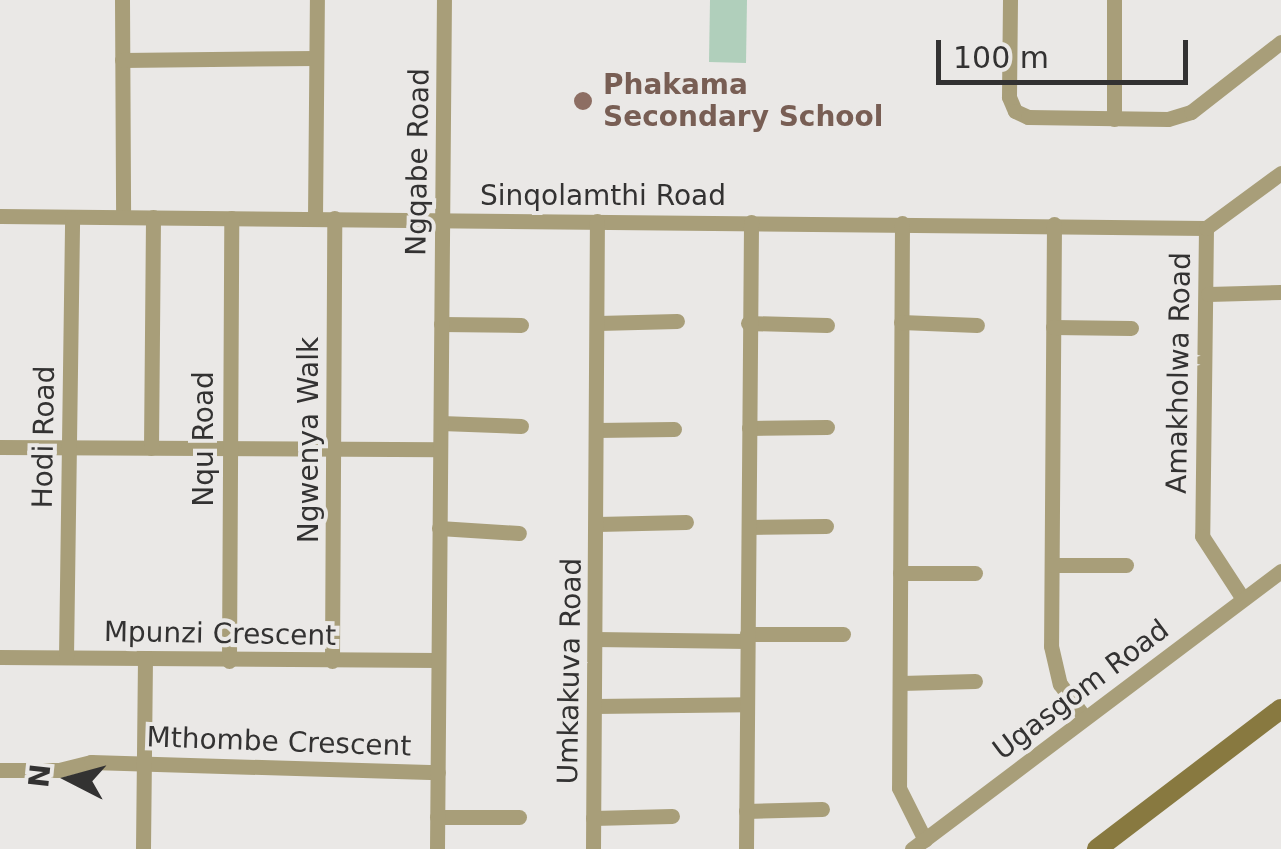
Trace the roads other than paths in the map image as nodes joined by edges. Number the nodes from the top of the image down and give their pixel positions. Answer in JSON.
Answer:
{"nodes":[{"id":1,"x":122,"y":0,"type":"edge"},
{"id":2,"x":318,"y":0,"type":"edge"},
{"id":3,"x":444,"y":0,"type":"edge"},
{"id":4,"x":1010,"y":0,"type":"edge"},
{"id":5,"x":1114,"y":0,"type":"edge"},
{"id":6,"x":1281,"y":42,"type":"edge"},
{"id":7,"x":316,"y":58,"type":"junction"},
{"id":8,"x":122,"y":60,"type":"junction"},
{"id":9,"x":1114,"y":119,"type":"junction"},
{"id":10,"x":1281,"y":173,"type":"edge"},
{"id":11,"x":0,"y":216,"type":"edge"},
{"id":12,"x":123,"y":217,"type":"junction"},
{"id":13,"x":154,"y":217,"type":"junction"},
{"id":14,"x":72,"y":218,"type":"junction"},
{"id":15,"x":231,"y":218,"type":"junction"},
{"id":16,"x":316,"y":218,"type":"junction"},
{"id":17,"x":334,"y":218,"type":"junction"},
{"id":18,"x":442,"y":220,"type":"junction"},
{"id":19,"x":597,"y":221,"type":"junction"},
{"id":20,"x":750,"y":222,"type":"junction"},
{"id":21,"x":902,"y":223,"type":"junction"},
{"id":22,"x":1054,"y":224,"type":"junction"},
{"id":23,"x":1206,"y":228,"type":"junction"},
{"id":24,"x":1281,"y":292,"type":"edge"},
{"id":25,"x":1208,"y":294,"type":"junction"},
{"id":26,"x":677,"y":321,"type":"dead end"},
{"id":27,"x":598,"y":322,"type":"junction"},
{"id":28,"x":901,"y":322,"type":"junction"},
{"id":29,"x":748,"y":323,"type":"junction"},
{"id":30,"x":441,"y":324,"type":"junction"},
{"id":31,"x":521,"y":325,"type":"dead end"},
{"id":32,"x":827,"y":325,"type":"dead end"},
{"id":33,"x":977,"y":325,"type":"dead end"},
{"id":34,"x":1053,"y":327,"type":"junction"},
{"id":35,"x":1131,"y":328,"type":"dead end"},
{"id":36,"x":440,"y":424,"type":"junction"},
{"id":37,"x":521,"y":426,"type":"dead end"},
{"id":38,"x":826,"y":427,"type":"dead end"},
{"id":39,"x":674,"y":428,"type":"dead end"},
{"id":40,"x":749,"y":428,"type":"junction"},
{"id":41,"x":596,"y":430,"type":"junction"},
{"id":42,"x":68,"y":446,"type":"junction"},
{"id":43,"x":0,"y":447,"type":"edge"},
{"id":44,"x":150,"y":448,"type":"junction"},
{"id":45,"x":229,"y":448,"type":"junction"},
{"id":46,"x":440,"y":449,"type":"junction"},
{"id":47,"x":334,"y":450,"type":"junction"},
{"id":48,"x":686,"y":522,"type":"dead end"},
{"id":49,"x":597,"y":524,"type":"junction"},
{"id":50,"x":749,"y":526,"type":"junction"},
{"id":51,"x":826,"y":526,"type":"dead end"},
{"id":52,"x":440,"y":528,"type":"junction"},
{"id":53,"x":519,"y":533,"type":"dead end"},
{"id":54,"x":1052,"y":564,"type":"junction"},
{"id":55,"x":1126,"y":565,"type":"dead end"},
{"id":56,"x":1281,"y":571,"type":"edge"},
{"id":57,"x":900,"y":573,"type":"junction"},
{"id":58,"x":974,"y":573,"type":"dead end"},
{"id":59,"x":1244,"y":599,"type":"junction"},
{"id":60,"x":843,"y":634,"type":"dead end"},
{"id":61,"x":747,"y":637,"type":"junction"},
{"id":62,"x":595,"y":638,"type":"junction"},
{"id":63,"x":0,"y":657,"type":"edge"},
{"id":64,"x":66,"y":657,"type":"junction"},
{"id":65,"x":144,"y":658,"type":"junction"},
{"id":66,"x":228,"y":660,"type":"junction"},
{"id":67,"x":438,"y":660,"type":"junction"},
{"id":68,"x":332,"y":662,"type":"junction"},
{"id":69,"x":975,"y":681,"type":"dead end"},
{"id":70,"x":900,"y":683,"type":"junction"},
{"id":71,"x":746,"y":704,"type":"junction"},
{"id":72,"x":594,"y":706,"type":"junction"},
{"id":73,"x":1281,"y":709,"type":"edge"},
{"id":74,"x":1084,"y":718,"type":"junction"},
{"id":75,"x":144,"y":762,"type":"junction"},
{"id":76,"x":0,"y":770,"type":"edge"},
{"id":77,"x":438,"y":772,"type":"junction"},
{"id":78,"x":822,"y":809,"type":"dead end"},
{"id":79,"x":746,"y":810,"type":"junction"},
{"id":80,"x":672,"y":816,"type":"dead end"},
{"id":81,"x":437,"y":817,"type":"junction"},
{"id":82,"x":519,"y":817,"type":"dead end"},
{"id":83,"x":593,"y":818,"type":"junction"},
{"id":84,"x":918,"y":844,"type":"edge"},
{"id":85,"x":1107,"y":846,"type":"edge"},
{"id":86,"x":143,"y":849,"type":"edge"},
{"id":87,"x":437,"y":849,"type":"edge"},
{"id":88,"x":593,"y":849,"type":"edge"},
{"id":89,"x":746,"y":849,"type":"edge"}],
"edges":[{"from":1,"to":8,"type":"street"},
{"from":2,"to":7,"type":"street"},
{"from":3,"to":18,"type":"street","name":"Ngqabe Road"},
{"from":4,"to":9,"type":"street"},
{"from":5,"to":9,"type":"street"},
{"from":6,"to":9,"type":"street"},
{"from":7,"to":8,"type":"street"},
{"from":7,"to":16,"type":"street"},
{"from":8,"to":12,"type":"street"},
{"from":10,"to":23,"type":"street","name":"Amakholwa Road"},
{"from":11,"to":14,"type":"street","name":"Sinqolamthi Road"},
{"from":12,"to":13,"type":"street","name":"Sinqolamthi Road"},
{"from":12,"to":14,"type":"street","name":"Sinqolamthi Road"},
{"from":13,"to":15,"type":"street","name":"Sinqolamthi Road"},
{"from":13,"to":44,"type":"street"},
{"from":14,"to":42,"type":"street","name":"Hodi Road"},
{"from":15,"to":16,"type":"street","name":"Sinqolamthi Road"},
{"from":15,"to":45,"type":"street","name":"Nqu Road"},
{"from":16,"to":17,"type":"street","name":"Sinqolamthi Road"},
{"from":17,"to":18,"type":"street","name":"Sinqolamthi Road"},
{"from":17,"to":47,"type":"street","name":"Ngwenya Walk"},
{"from":18,"to":19,"type":"street","name":"Sinqolamthi Road"},
{"from":18,"to":30,"type":"street","name":"Ngqabe Road"},
{"from":19,"to":20,"type":"street","name":"Sinqolamthi Road"},
{"from":19,"to":27,"type":"street","name":"Umkakuva Road"},
{"from":20,"to":21,"type":"street","name":"Sinqolamthi Road"},
{"from":20,"to":29,"type":"street"},
{"from":21,"to":22,"type":"street","name":"Sinqolamthi Road"},
{"from":21,"to":28,"type":"street"},
{"from":22,"to":23,"type":"street","name":"Sinqolamthi Road"},
{"from":22,"to":34,"type":"street"},
{"from":23,"to":25,"type":"street","name":"Amakholwa Road"},
{"from":24,"to":25,"type":"street"},
{"from":25,"to":59,"type":"street","name":"Amakholwa Road"},
{"from":26,"to":27,"type":"street"},
{"from":27,"to":41,"type":"street","name":"Umkakuva Road"},
{"from":28,"to":33,"type":"street"},
{"from":28,"to":57,"type":"street"},
{"from":29,"to":32,"type":"street"},
{"from":29,"to":40,"type":"street"},
{"from":30,"to":31,"type":"street"},
{"from":30,"to":36,"type":"street","name":"Ngqabe Road"},
{"from":34,"to":35,"type":"street"},
{"from":34,"to":54,"type":"street"},
{"from":36,"to":37,"type":"street"},
{"from":36,"to":46,"type":"street","name":"Ngqabe Road"},
{"from":38,"to":40,"type":"street"},
{"from":39,"to":41,"type":"street"},
{"from":40,"to":50,"type":"street"},
{"from":41,"to":49,"type":"street","name":"Umkakuva Road"},
{"from":42,"to":43,"type":"street"},
{"from":42,"to":44,"type":"street"},
{"from":42,"to":64,"type":"street","name":"Hodi Road"},
{"from":44,"to":45,"type":"street"},
{"from":45,"to":47,"type":"street"},
{"from":45,"to":66,"type":"street","name":"Nqu Road"},
{"from":46,"to":47,"type":"street"},
{"from":46,"to":52,"type":"street","name":"Ngqabe Road"},
{"from":47,"to":68,"type":"street","name":"Ngwenya Walk"},
{"from":48,"to":49,"type":"street","name":"Umkakuva Road"},
{"from":49,"to":62,"type":"street","name":"Umkakuva Road"},
{"from":50,"to":51,"type":"street"},
{"from":50,"to":61,"type":"street"},
{"from":52,"to":53,"type":"street"},
{"from":52,"to":67,"type":"street","name":"Ngqabe Road"},
{"from":54,"to":55,"type":"street"},
{"from":54,"to":74,"type":"street"},
{"from":56,"to":59,"type":"street","name":"Ugasgom Road"},
{"from":57,"to":58,"type":"street"},
{"from":57,"to":70,"type":"street"},
{"from":59,"to":74,"type":"street","name":"Ugasgom Road"},
{"from":60,"to":61,"type":"street"},
{"from":61,"to":62,"type":"street"},
{"from":61,"to":71,"type":"street"},
{"from":62,"to":72,"type":"street","name":"Umkakuva Road"},
{"from":63,"to":64,"type":"street","name":"Mpunzi Crescent"},
{"from":64,"to":65,"type":"street","name":"Mpunzi Crescent"},
{"from":65,"to":66,"type":"street","name":"Mpunzi Crescent"},
{"from":65,"to":75,"type":"street"},
{"from":66,"to":68,"type":"street","name":"Mpunzi Crescent"},
{"from":67,"to":68,"type":"street","name":"Mpunzi Crescent"},
{"from":67,"to":77,"type":"street","name":"Ngqabe Road"},
{"from":69,"to":70,"type":"street"},
{"from":70,"to":84,"type":"street"},
{"from":71,"to":72,"type":"street"},
{"from":71,"to":79,"type":"street"},
{"from":72,"to":83,"type":"street","name":"Umkakuva Road"},
{"from":73,"to":85,"type":"street"},
{"from":74,"to":84,"type":"street","name":"Ugasgom Road"},
{"from":75,"to":76,"type":"street","name":"Mthombe Crescent"},
{"from":75,"to":77,"type":"street","name":"Mthombe Crescent"},
{"from":75,"to":86,"type":"street"},
{"from":77,"to":81,"type":"street","name":"Ngqabe Road"},
{"from":78,"to":79,"type":"street"},
{"from":79,"to":89,"type":"street"},
{"from":80,"to":83,"type":"street","name":"Umkakuva Road"},
{"from":81,"to":82,"type":"street"},
{"from":81,"to":87,"type":"street","name":"Ngqabe Road"},
{"from":83,"to":88,"type":"street","name":"Umkakuva Road"}]}
